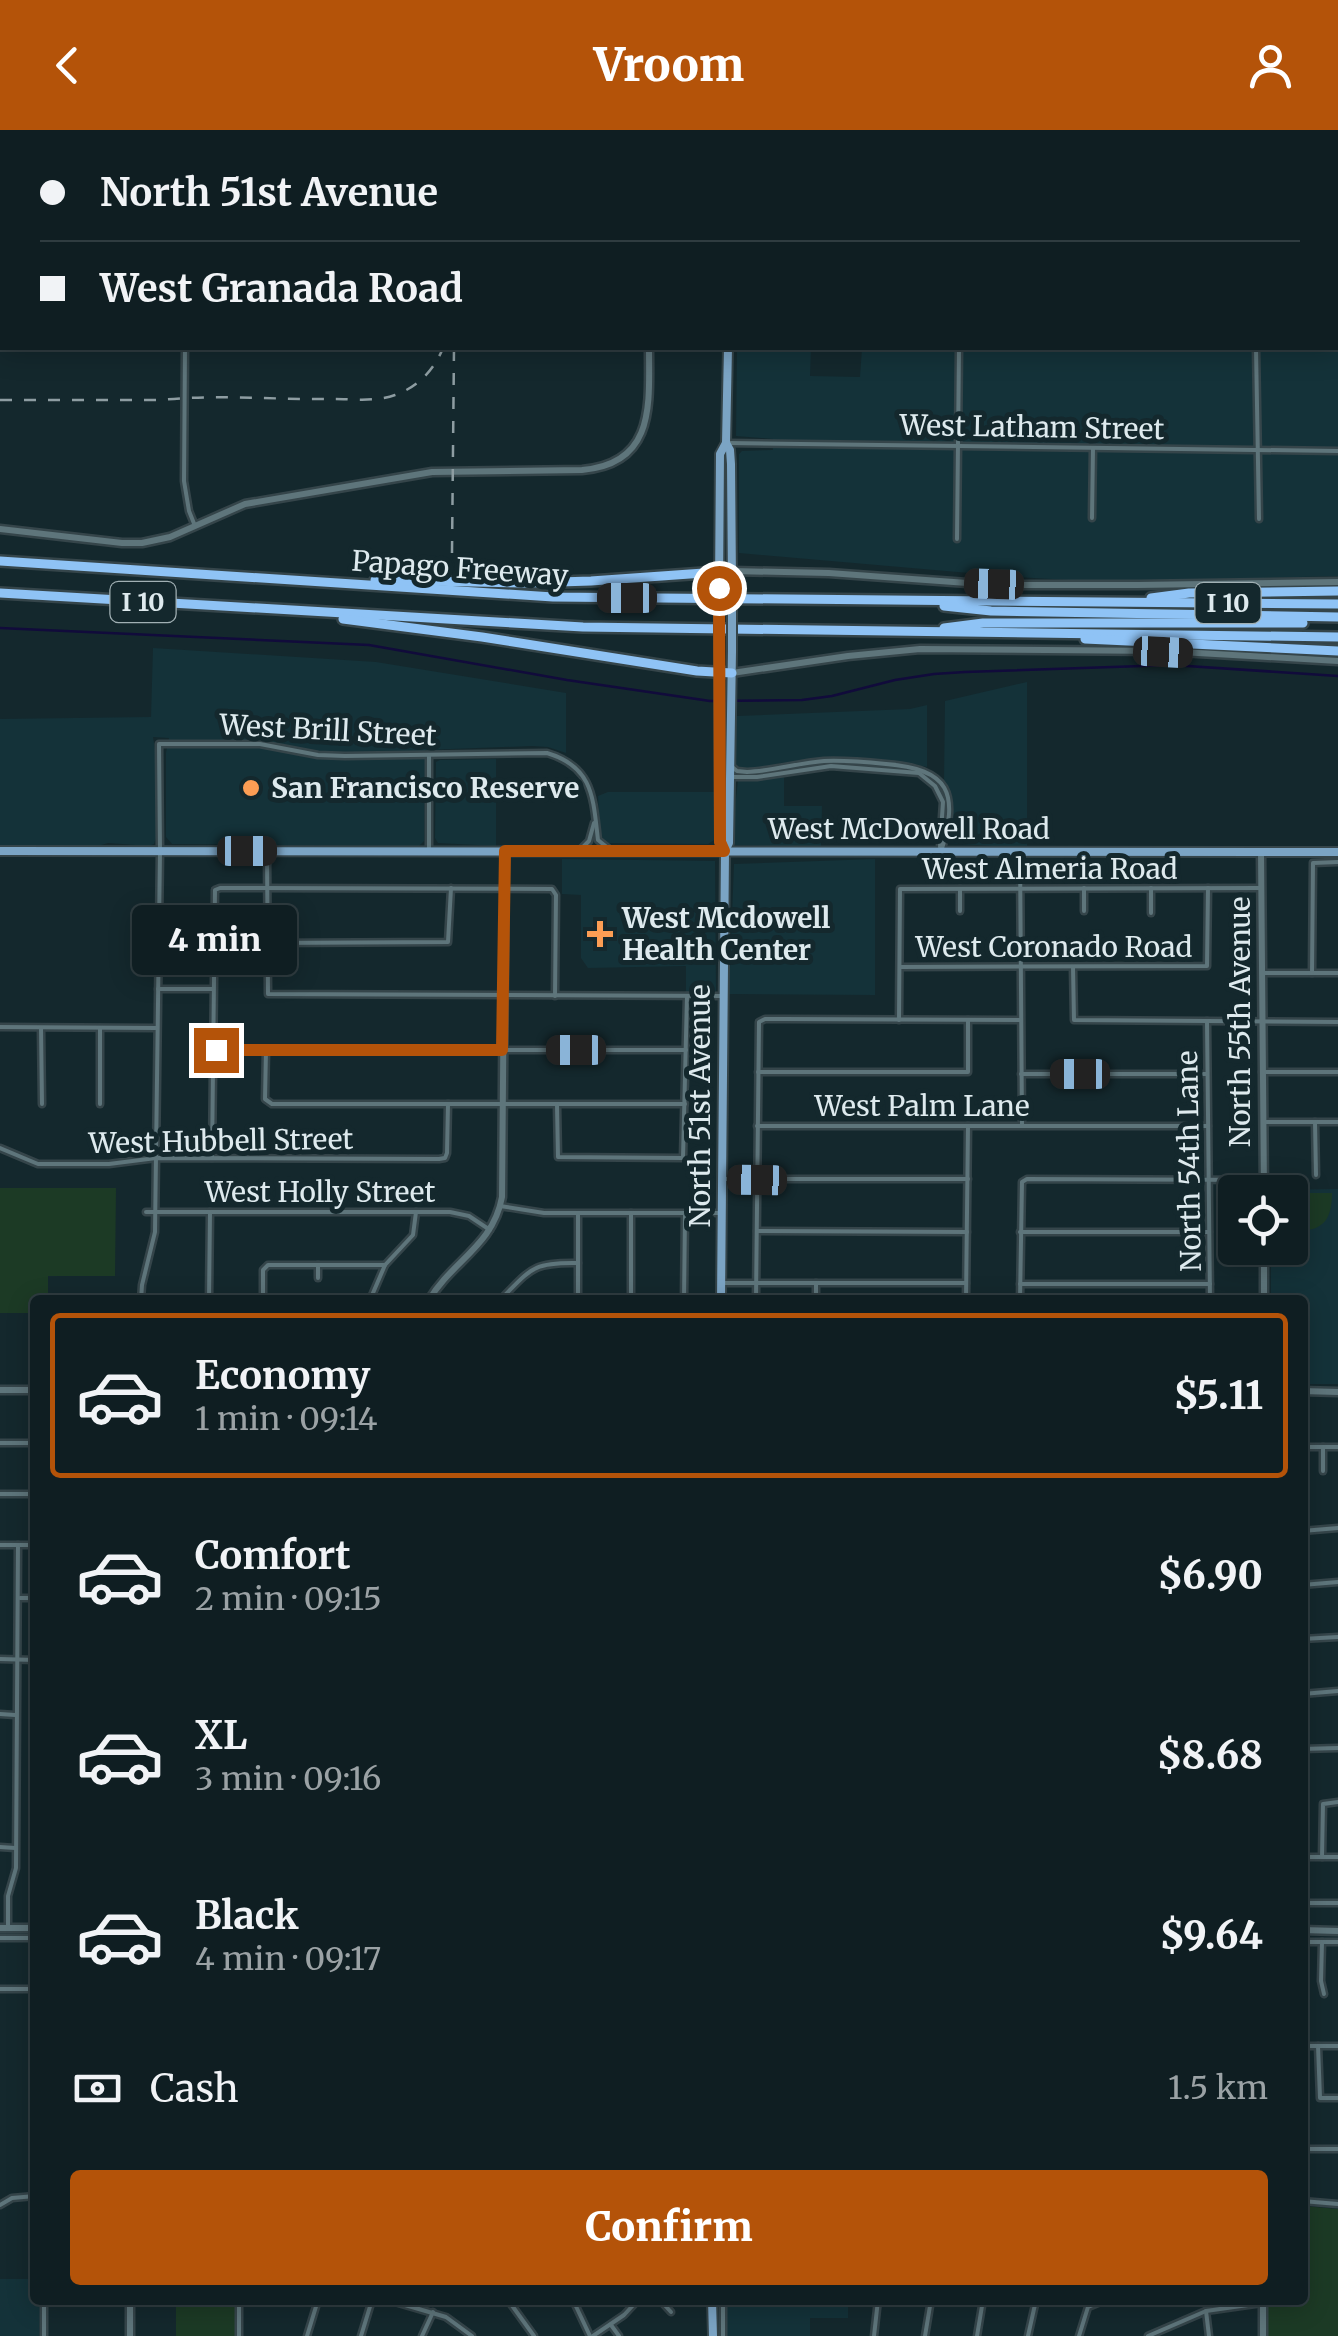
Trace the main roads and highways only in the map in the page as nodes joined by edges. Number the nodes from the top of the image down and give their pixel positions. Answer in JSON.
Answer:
{"nodes":[{"id":1,"x":728,"y":350,"type":"edge"},
{"id":2,"x":726,"y":443,"type":"junction"},
{"id":3,"x":0,"y":559,"type":"edge"},
{"id":4,"x":719,"y":571,"type":"junction"},
{"id":5,"x":732,"y":571,"type":"junction"},
{"id":6,"x":282,"y":579,"type":"junction"},
{"id":7,"x":1338,"y":591,"type":"edge"},
{"id":8,"x":2,"y":594,"type":"edge"},
{"id":9,"x":887,"y":600,"type":"junction"},
{"id":10,"x":1118,"y":602,"type":"junction"},
{"id":11,"x":1338,"y":604,"type":"edge"},
{"id":12,"x":281,"y":610,"type":"junction"},
{"id":13,"x":1338,"y":620,"type":"edge"},
{"id":14,"x":906,"y":632,"type":"junction"},
{"id":15,"x":1052,"y":634,"type":"junction"},
{"id":16,"x":1338,"y":636,"type":"edge"},
{"id":17,"x":1338,"y":651,"type":"edge"},
{"id":18,"x":719,"y":673,"type":"junction"},
{"id":19,"x":732,"y":673,"type":"junction"},
{"id":20,"x":719,"y":721,"type":"junction"},
{"id":21,"x":730,"y":777,"type":"junction"},
{"id":22,"x":0,"y":850,"type":"edge"},
{"id":23,"x":724,"y":851,"type":"junction"},
{"id":24,"x":1338,"y":852,"type":"edge"},
{"id":25,"x":721,"y":1295,"type":"edge"},
{"id":26,"x":712,"y":2305,"type":"edge"},
{"id":27,"x":713,"y":2336,"type":"edge"}],
"edges":[{"from":1,"to":2,"type":"main road","name":"North 51st Avenue"},
{"from":2,"to":4,"type":"main road","name":"North 51st Avenue"},
{"from":2,"to":5,"type":"main road","name":"North 51st Avenue"},
{"from":3,"to":6,"type":"highway","name":"Papago Freeway","number":"I 10"},
{"from":4,"to":5,"type":"highway"},
{"from":4,"to":6,"type":"highway"},
{"from":4,"to":18,"type":"main road","name":"North 51st Avenue","bridge":true},
{"from":5,"to":19,"type":"main road","name":"North 51st Avenue","bridge":true},
{"from":6,"to":9,"type":"highway","name":"Papago Freeway","number":"I 10"},
{"from":7,"to":10,"type":"highway"},
{"from":8,"to":12,"type":"highway","name":"Papago Freeway","number":"I 10"},
{"from":9,"to":10,"type":"highway","name":"Papago Freeway","number":"I 10"},
{"from":9,"to":13,"type":"highway"},
{"from":10,"to":11,"type":"highway","name":"Papago Freeway","number":"I 10"},
{"from":12,"to":14,"type":"highway","name":"Papago Freeway","number":"I 10"},
{"from":12,"to":18,"type":"highway"},
{"from":13,"to":14,"type":"highway"},
{"from":14,"to":15,"type":"highway","name":"Papago Freeway","number":"I 10"},
{"from":15,"to":16,"type":"highway","name":"Papago Freeway","number":"I 10"},
{"from":15,"to":17,"type":"highway"},
{"from":18,"to":19,"type":"highway"},
{"from":18,"to":20,"type":"main road","name":"North 51st Avenue"},
{"from":19,"to":21,"type":"main road","name":"North 51st Avenue"},
{"from":20,"to":21,"type":"main road"},
{"from":20,"to":23,"type":"main road","name":"North 51st Avenue"},
{"from":21,"to":23,"type":"main road","name":"North 51st Avenue"},
{"from":22,"to":23,"type":"main road","name":"West McDowell Road"},
{"from":23,"to":24,"type":"main road","name":"West McDowell Road"},
{"from":23,"to":25,"type":"main road","name":"North 51st Avenue"},
{"from":26,"to":27,"type":"main road"}]}
